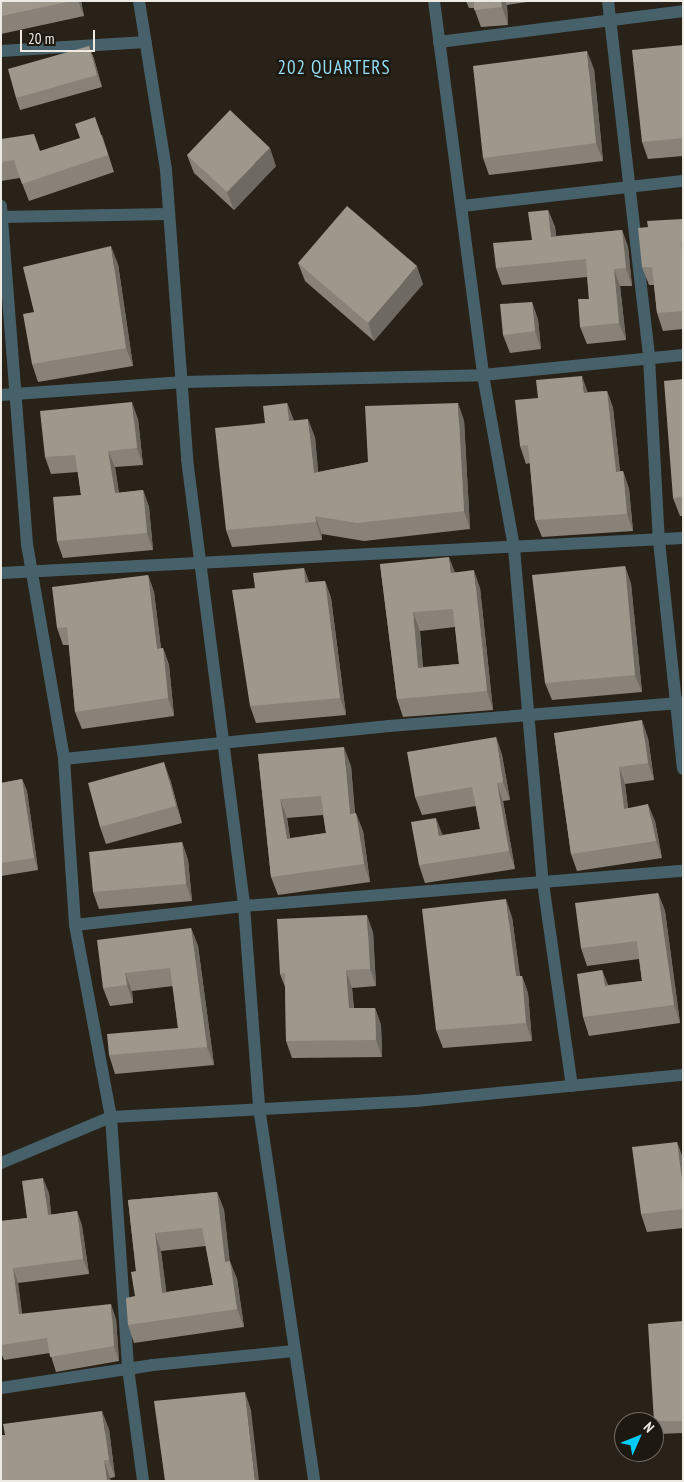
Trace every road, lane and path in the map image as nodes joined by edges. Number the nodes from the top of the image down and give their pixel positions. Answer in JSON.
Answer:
{"nodes":[{"id":1,"x":140,"y":1,"type":"edge"},
{"id":2,"x":434,"y":1,"type":"edge"},
{"id":3,"x":608,"y":1,"type":"edge"},
{"id":4,"x":683,"y":12,"type":"edge"},
{"id":5,"x":610,"y":21,"type":"junction"},
{"id":6,"x":146,"y":42,"type":"junction"},
{"id":7,"x":439,"y":42,"type":"junction"},
{"id":8,"x":1,"y":51,"type":"edge"},
{"id":9,"x":683,"y":181,"type":"edge"},
{"id":10,"x":630,"y":187,"type":"junction"},
{"id":11,"x":462,"y":206,"type":"junction"},
{"id":12,"x":2,"y":213,"type":"edge"},
{"id":13,"x":169,"y":214,"type":"junction"},
{"id":14,"x":683,"y":355,"type":"edge"},
{"id":15,"x":649,"y":358,"type":"junction"},
{"id":16,"x":484,"y":375,"type":"junction"},
{"id":17,"x":184,"y":382,"type":"junction"},
{"id":18,"x":7,"y":395,"type":"edge"},
{"id":19,"x":683,"y":538,"type":"edge"},
{"id":20,"x":659,"y":541,"type":"junction"},
{"id":21,"x":514,"y":548,"type":"junction"},
{"id":22,"x":201,"y":562,"type":"junction"},
{"id":23,"x":34,"y":570,"type":"junction"},
{"id":24,"x":1,"y":573,"type":"edge"},
{"id":25,"x":679,"y":703,"type":"edge"},
{"id":26,"x":530,"y":718,"type":"junction"},
{"id":27,"x":223,"y":741,"type":"junction"},
{"id":28,"x":64,"y":760,"type":"junction"},
{"id":29,"x":683,"y":769,"type":"edge"},
{"id":30,"x":683,"y":871,"type":"edge"},
{"id":31,"x":543,"y":883,"type":"junction"},
{"id":32,"x":244,"y":906,"type":"junction"},
{"id":33,"x":75,"y":925,"type":"junction"},
{"id":34,"x":683,"y":1075,"type":"edge"},
{"id":35,"x":572,"y":1086,"type":"junction"},
{"id":36,"x":259,"y":1107,"type":"junction"},
{"id":37,"x":111,"y":1117,"type":"junction"},
{"id":38,"x":1,"y":1163,"type":"edge"},
{"id":39,"x":293,"y":1351,"type":"junction"},
{"id":40,"x":128,"y":1368,"type":"junction"},
{"id":41,"x":1,"y":1388,"type":"edge"},
{"id":42,"x":142,"y":1481,"type":"edge"},
{"id":43,"x":314,"y":1481,"type":"edge"}],
"edges":[{"from":1,"to":6,"type":"street"},
{"from":2,"to":7,"type":"street"},
{"from":3,"to":5,"type":"street"},
{"from":4,"to":5,"type":"street"},
{"from":5,"to":7,"type":"street"},
{"from":5,"to":10,"type":"street"},
{"from":6,"to":8,"type":"street"},
{"from":6,"to":13,"type":"street"},
{"from":7,"to":11,"type":"street"},
{"from":9,"to":10,"type":"street"},
{"from":10,"to":11,"type":"street"},
{"from":10,"to":15,"type":"street"},
{"from":11,"to":16,"type":"street"},
{"from":12,"to":13,"type":"street"},
{"from":12,"to":18,"type":"street"},
{"from":13,"to":17,"type":"street"},
{"from":14,"to":15,"type":"street"},
{"from":15,"to":16,"type":"street"},
{"from":15,"to":20,"type":"street"},
{"from":16,"to":17,"type":"street"},
{"from":16,"to":21,"type":"street"},
{"from":17,"to":18,"type":"street"},
{"from":17,"to":22,"type":"street"},
{"from":18,"to":23,"type":"street"},
{"from":19,"to":20,"type":"street"},
{"from":20,"to":21,"type":"street"},
{"from":20,"to":25,"type":"street"},
{"from":21,"to":22,"type":"street"},
{"from":21,"to":26,"type":"street"},
{"from":22,"to":23,"type":"street"},
{"from":22,"to":27,"type":"street"},
{"from":23,"to":24,"type":"street"},
{"from":23,"to":28,"type":"street"},
{"from":25,"to":26,"type":"street"},
{"from":25,"to":29,"type":"street"},
{"from":26,"to":27,"type":"street"},
{"from":26,"to":31,"type":"street"},
{"from":27,"to":28,"type":"street"},
{"from":27,"to":32,"type":"street"},
{"from":28,"to":33,"type":"street"},
{"from":30,"to":31,"type":"street"},
{"from":31,"to":32,"type":"street"},
{"from":31,"to":35,"type":"street"},
{"from":32,"to":33,"type":"street"},
{"from":32,"to":36,"type":"street"},
{"from":33,"to":37,"type":"street"},
{"from":34,"to":35,"type":"street"},
{"from":35,"to":36,"type":"street"},
{"from":36,"to":37,"type":"street"},
{"from":36,"to":39,"type":"street"},
{"from":37,"to":38,"type":"street"},
{"from":37,"to":40,"type":"street"},
{"from":39,"to":40,"type":"street"},
{"from":39,"to":43,"type":"street"},
{"from":40,"to":41,"type":"street"},
{"from":40,"to":42,"type":"street"}]}
